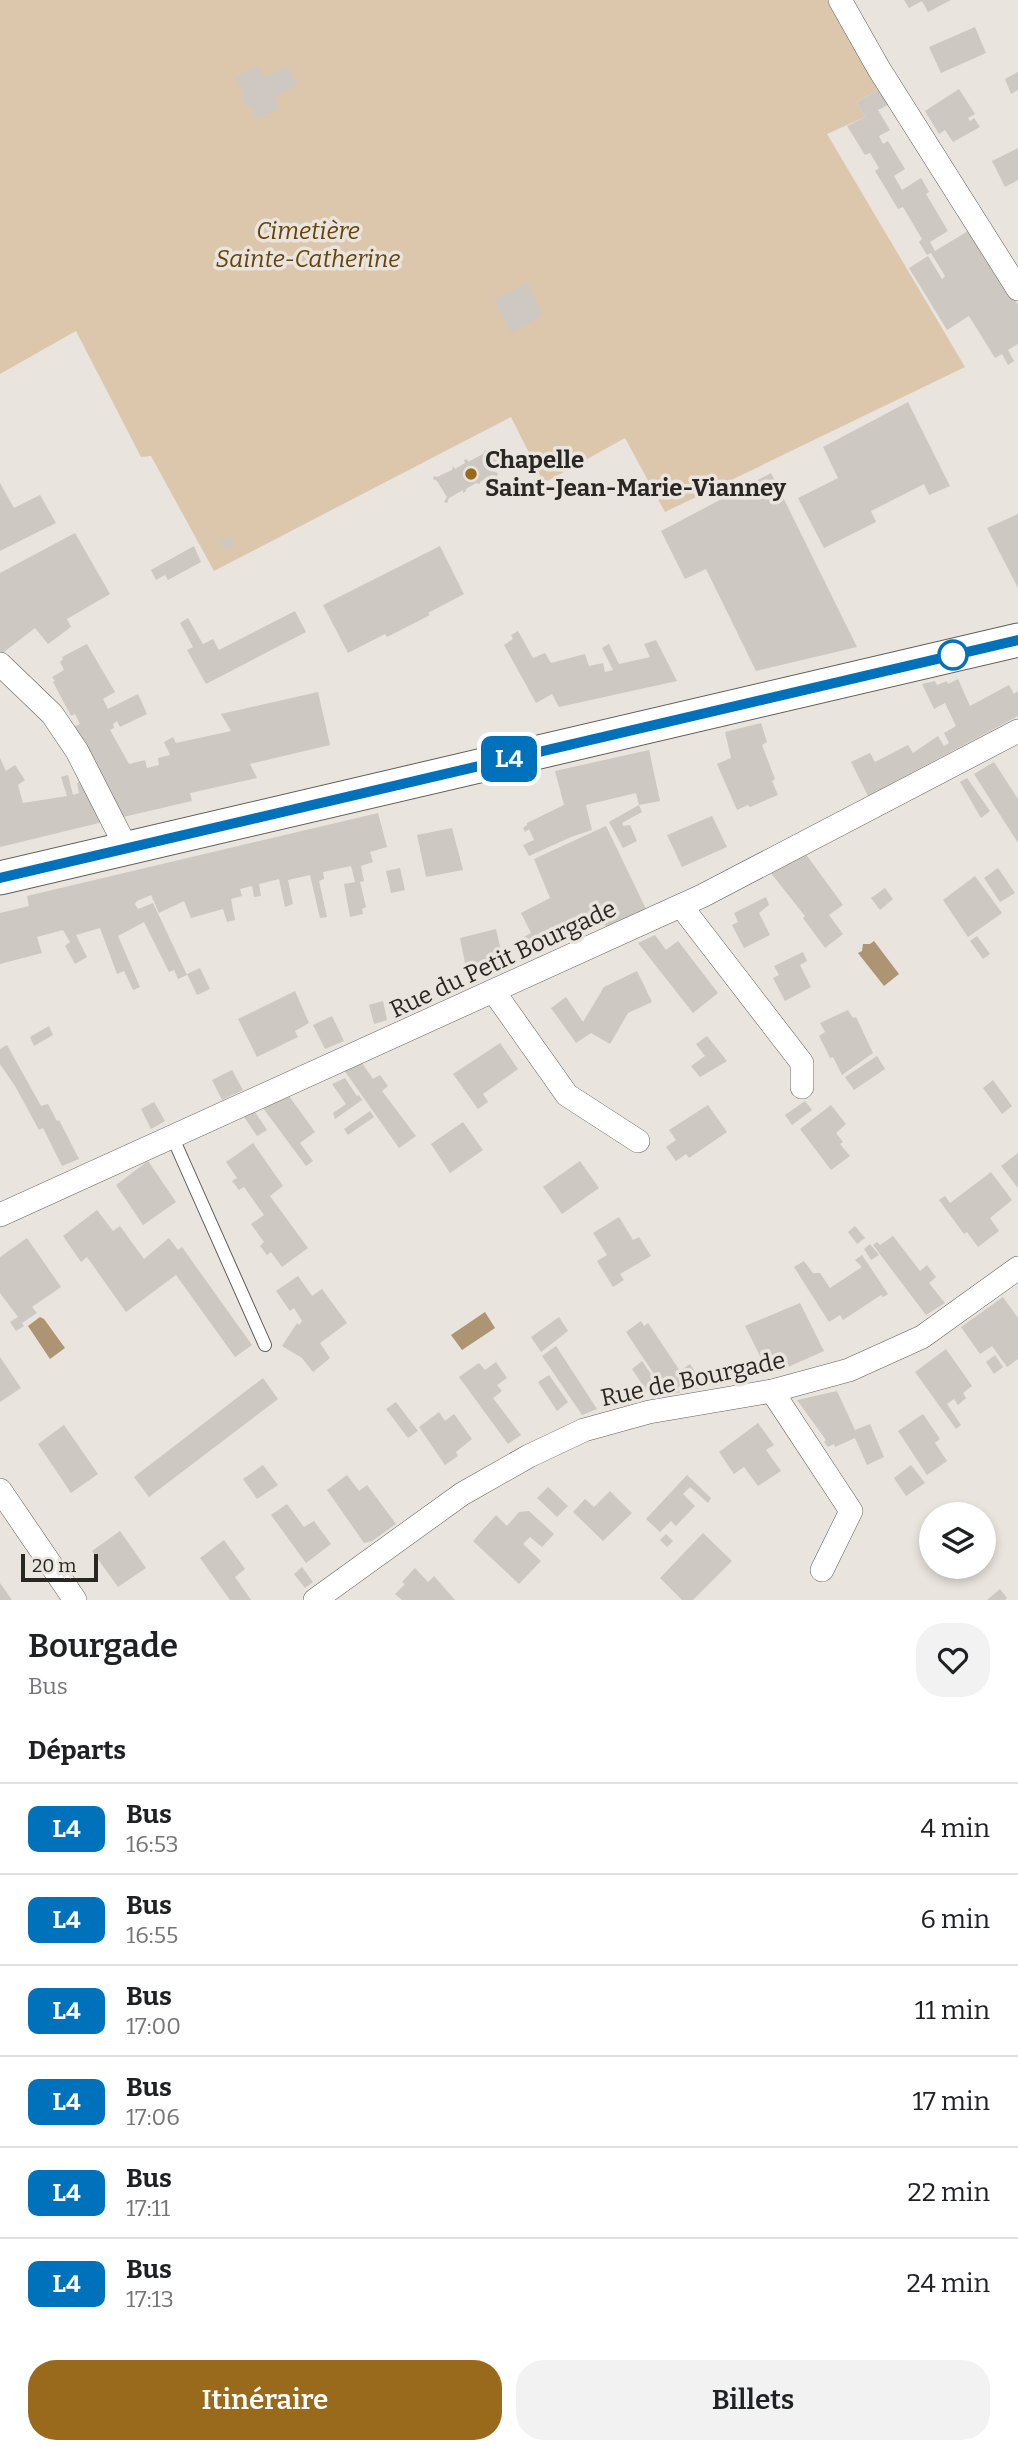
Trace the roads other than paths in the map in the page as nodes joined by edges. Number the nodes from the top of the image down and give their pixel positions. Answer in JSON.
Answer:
{"nodes":[{"id":1,"x":840,"y":0,"type":"edge"},
{"id":2,"x":1018,"y":289,"type":"edge"},
{"id":3,"x":1018,"y":639,"type":"edge"},
{"id":4,"x":0,"y":664,"type":"edge"},
{"id":5,"x":1018,"y":731,"type":"edge"},
{"id":6,"x":127,"y":849,"type":"junction"},
{"id":7,"x":0,"y":878,"type":"edge"},
{"id":8,"x":681,"y":906,"type":"junction"},
{"id":9,"x":494,"y":992,"type":"junction"},
{"id":10,"x":802,"y":1087,"type":"dead end"},
{"id":11,"x":172,"y":1136,"type":"junction"},
{"id":12,"x":638,"y":1141,"type":"dead end"},
{"id":13,"x":0,"y":1216,"type":"edge"},
{"id":14,"x":1018,"y":1268,"type":"edge"},
{"id":15,"x":265,"y":1345,"type":"dead end"},
{"id":16,"x":772,"y":1391,"type":"junction"},
{"id":17,"x":0,"y":1490,"type":"edge"},
{"id":18,"x":822,"y":1570,"type":"dead end"},
{"id":19,"x":75,"y":1600,"type":"edge"},
{"id":20,"x":315,"y":1600,"type":"edge"}],
"edges":[{"from":1,"to":2,"type":"street"},
{"from":3,"to":6,"type":"main road"},
{"from":4,"to":6,"type":"street"},
{"from":5,"to":8,"type":"street","name":"Rue du Petit Bourgade"},
{"from":6,"to":7,"type":"main road"},
{"from":8,"to":9,"type":"street","name":"Rue du Petit Bourgade"},
{"from":8,"to":10,"type":"street"},
{"from":9,"to":11,"type":"street","name":"Rue du Petit Bourgade"},
{"from":9,"to":12,"type":"street"},
{"from":11,"to":13,"type":"street","name":"Rue du Petit Bourgade"},
{"from":11,"to":15,"type":"lane"},
{"from":14,"to":16,"type":"street","name":"Rue de Bourgade"},
{"from":16,"to":18,"type":"street"},
{"from":16,"to":20,"type":"street","name":"Rue de Bourgade"},
{"from":17,"to":19,"type":"street"}]}
